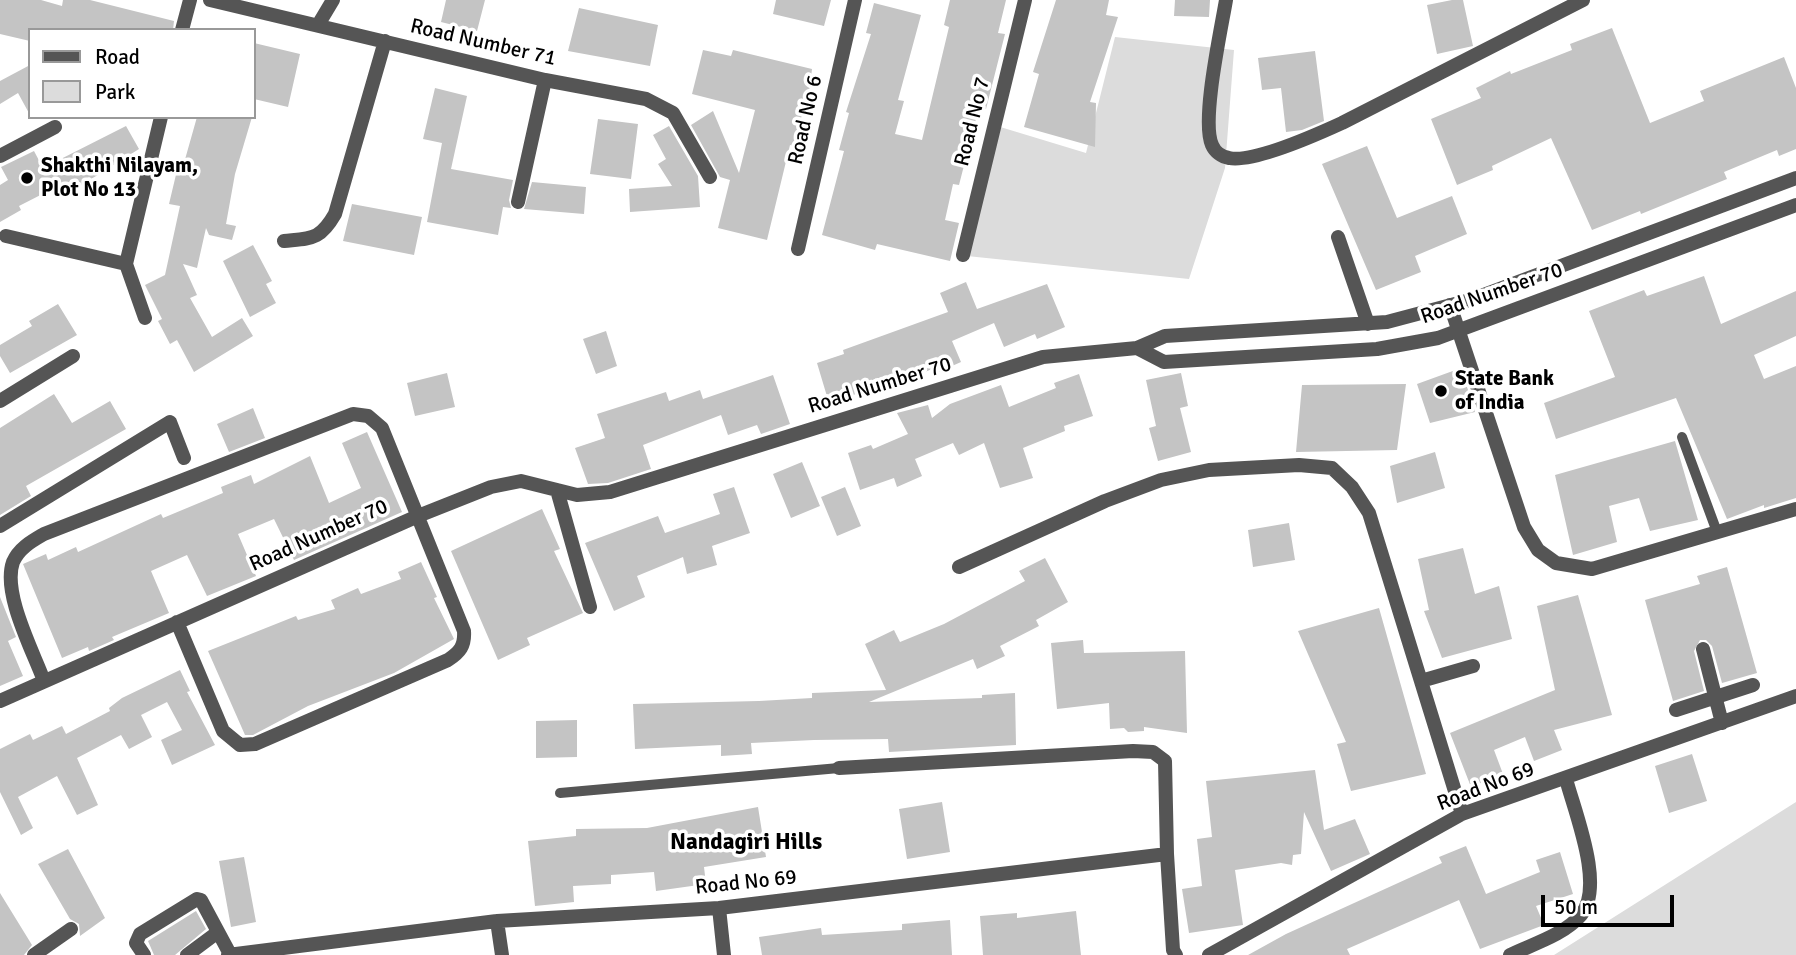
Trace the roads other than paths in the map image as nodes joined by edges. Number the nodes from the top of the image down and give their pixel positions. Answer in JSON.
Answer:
{"nodes":[{"id":1,"x":190,"y":0,"type":"edge"},
{"id":2,"x":210,"y":0,"type":"edge"},
{"id":3,"x":333,"y":0,"type":"edge"},
{"id":4,"x":855,"y":0,"type":"edge"},
{"id":5,"x":1025,"y":0,"type":"edge"},
{"id":6,"x":1226,"y":0,"type":"edge"},
{"id":7,"x":1583,"y":0,"type":"edge"},
{"id":8,"x":318,"y":25,"type":"junction"},
{"id":9,"x":183,"y":28,"type":"edge"},
{"id":10,"x":385,"y":41,"type":"junction"},
{"id":11,"x":545,"y":80,"type":"junction"},
{"id":12,"x":161,"y":119,"type":"edge"},
{"id":13,"x":55,"y":127,"type":"dead end"},
{"id":14,"x":0,"y":156,"type":"edge"},
{"id":15,"x":710,"y":177,"type":"dead end"},
{"id":16,"x":1796,"y":178,"type":"edge"},
{"id":17,"x":518,"y":202,"type":"dead end"},
{"id":18,"x":1796,"y":205,"type":"edge"},
{"id":19,"x":6,"y":236,"type":"dead end"},
{"id":20,"x":1338,"y":237,"type":"dead end"},
{"id":21,"x":284,"y":242,"type":"dead end"},
{"id":22,"x":798,"y":249,"type":"dead end"},
{"id":23,"x":963,"y":255,"type":"dead end"},
{"id":24,"x":126,"y":264,"type":"junction"},
{"id":25,"x":1450,"y":306,"type":"junction"},
{"id":26,"x":145,"y":318,"type":"dead end"},
{"id":27,"x":1368,"y":324,"type":"junction"},
{"id":28,"x":1459,"y":332,"type":"junction"},
{"id":29,"x":1137,"y":348,"type":"junction"},
{"id":30,"x":73,"y":356,"type":"dead end"},
{"id":31,"x":0,"y":401,"type":"edge"},
{"id":32,"x":1682,"y":437,"type":"dead end"},
{"id":33,"x":184,"y":457,"type":"dead end"},
{"id":34,"x":557,"y":490,"type":"junction"},
{"id":35,"x":1796,"y":509,"type":"edge"},
{"id":36,"x":418,"y":516,"type":"junction"},
{"id":37,"x":0,"y":526,"type":"edge"},
{"id":38,"x":1717,"y":532,"type":"junction"},
{"id":39,"x":959,"y":567,"type":"dead end"},
{"id":40,"x":590,"y":607,"type":"dead end"},
{"id":41,"x":177,"y":622,"type":"junction"},
{"id":42,"x":1703,"y":649,"type":"dead end"},
{"id":43,"x":1474,"y":666,"type":"dead end"},
{"id":44,"x":44,"y":681,"type":"junction"},
{"id":45,"x":1421,"y":681,"type":"junction"},
{"id":46,"x":1753,"y":685,"type":"dead end"},
{"id":47,"x":1796,"y":696,"type":"edge"},
{"id":48,"x":1715,"y":698,"type":"junction"},
{"id":49,"x":0,"y":702,"type":"edge"},
{"id":50,"x":1721,"y":723,"type":"junction"},
{"id":51,"x":1689,"y":735,"type":"junction"},
{"id":52,"x":839,"y":768,"type":"joint"},
{"id":53,"x":1566,"y":779,"type":"junction"},
{"id":54,"x":560,"y":793,"type":"dead end"},
{"id":55,"x":1462,"y":814,"type":"junction"},
{"id":56,"x":1167,"y":854,"type":"junction"},
{"id":57,"x":719,"y":908,"type":"junction"},
{"id":58,"x":497,"y":921,"type":"junction"},
{"id":59,"x":71,"y":929,"type":"dead end"},
{"id":60,"x":218,"y":932,"type":"junction"},
{"id":61,"x":34,"y":955,"type":"edge"},
{"id":62,"x":144,"y":955,"type":"edge"},
{"id":63,"x":187,"y":955,"type":"edge"},
{"id":64,"x":229,"y":955,"type":"edge"},
{"id":65,"x":502,"y":955,"type":"edge"},
{"id":66,"x":724,"y":955,"type":"edge"},
{"id":67,"x":1176,"y":955,"type":"edge"},
{"id":68,"x":1209,"y":955,"type":"edge"},
{"id":69,"x":1510,"y":955,"type":"edge"}],
"edges":[{"from":1,"to":9,"type":"street"},
{"from":2,"to":8,"type":"street","name":"Road Number 71"},
{"from":3,"to":8,"type":"street"},
{"from":4,"to":22,"type":"street","name":"Road No 6"},
{"from":5,"to":23,"type":"street","name":"Road No 7"},
{"from":6,"to":7,"type":"street"},
{"from":8,"to":10,"type":"street","name":"Road Number 71"},
{"from":10,"to":11,"type":"street","name":"Road Number 71"},
{"from":10,"to":21,"type":"street"},
{"from":11,"to":15,"type":"street","name":"Road Number 71"},
{"from":11,"to":17,"type":"street"},
{"from":12,"to":24,"type":"street"},
{"from":13,"to":14,"type":"street"},
{"from":16,"to":25,"type":"street"},
{"from":18,"to":28,"type":"street","name":"Road Number 70"},
{"from":19,"to":24,"type":"street"},
{"from":20,"to":27,"type":"street"},
{"from":24,"to":26,"type":"street"},
{"from":25,"to":27,"type":"street"},
{"from":25,"to":28,"type":"street"},
{"from":27,"to":29,"type":"street"},
{"from":28,"to":29,"type":"street","name":"Road Number 70"},
{"from":28,"to":38,"type":"street"},
{"from":29,"to":34,"type":"street","name":"Road Number 70"},
{"from":30,"to":31,"type":"street"},
{"from":32,"to":38,"type":"lane"},
{"from":33,"to":37,"type":"street"},
{"from":34,"to":36,"type":"street","name":"Road Number 70"},
{"from":34,"to":40,"type":"street"},
{"from":35,"to":38,"type":"street"},
{"from":36,"to":41,"type":"street","name":"Road Number 70"},
{"from":36,"to":41,"type":"street"},
{"from":36,"to":44,"type":"street"},
{"from":39,"to":45,"type":"street"},
{"from":41,"to":44,"type":"street","name":"Road Number 70"},
{"from":42,"to":48,"type":"street"},
{"from":43,"to":45,"type":"street"},
{"from":44,"to":49,"type":"street","name":"Road Number 70"},
{"from":45,"to":55,"type":"street"},
{"from":46,"to":48,"type":"street"},
{"from":47,"to":50,"type":"street","name":"Road No 69"},
{"from":48,"to":50,"type":"street"},
{"from":48,"to":51,"type":"street"},
{"from":50,"to":51,"type":"street","name":"Road No 69"},
{"from":51,"to":53,"type":"street","name":"Road No 69"},
{"from":52,"to":54,"type":"lane"},
{"from":52,"to":56,"type":"street"},
{"from":53,"to":55,"type":"street","name":"Road No 69"},
{"from":53,"to":69,"type":"street"},
{"from":55,"to":68,"type":"street","name":"Road No 69"},
{"from":56,"to":57,"type":"street","name":"Road No 69"},
{"from":56,"to":67,"type":"street"},
{"from":57,"to":58,"type":"street","name":"Road No 69"},
{"from":57,"to":66,"type":"street"},
{"from":58,"to":64,"type":"street","name":"Road No 69"},
{"from":58,"to":65,"type":"street"},
{"from":59,"to":61,"type":"street"},
{"from":60,"to":62,"type":"street"},
{"from":60,"to":63,"type":"street"},
{"from":60,"to":64,"type":"street"}]}
